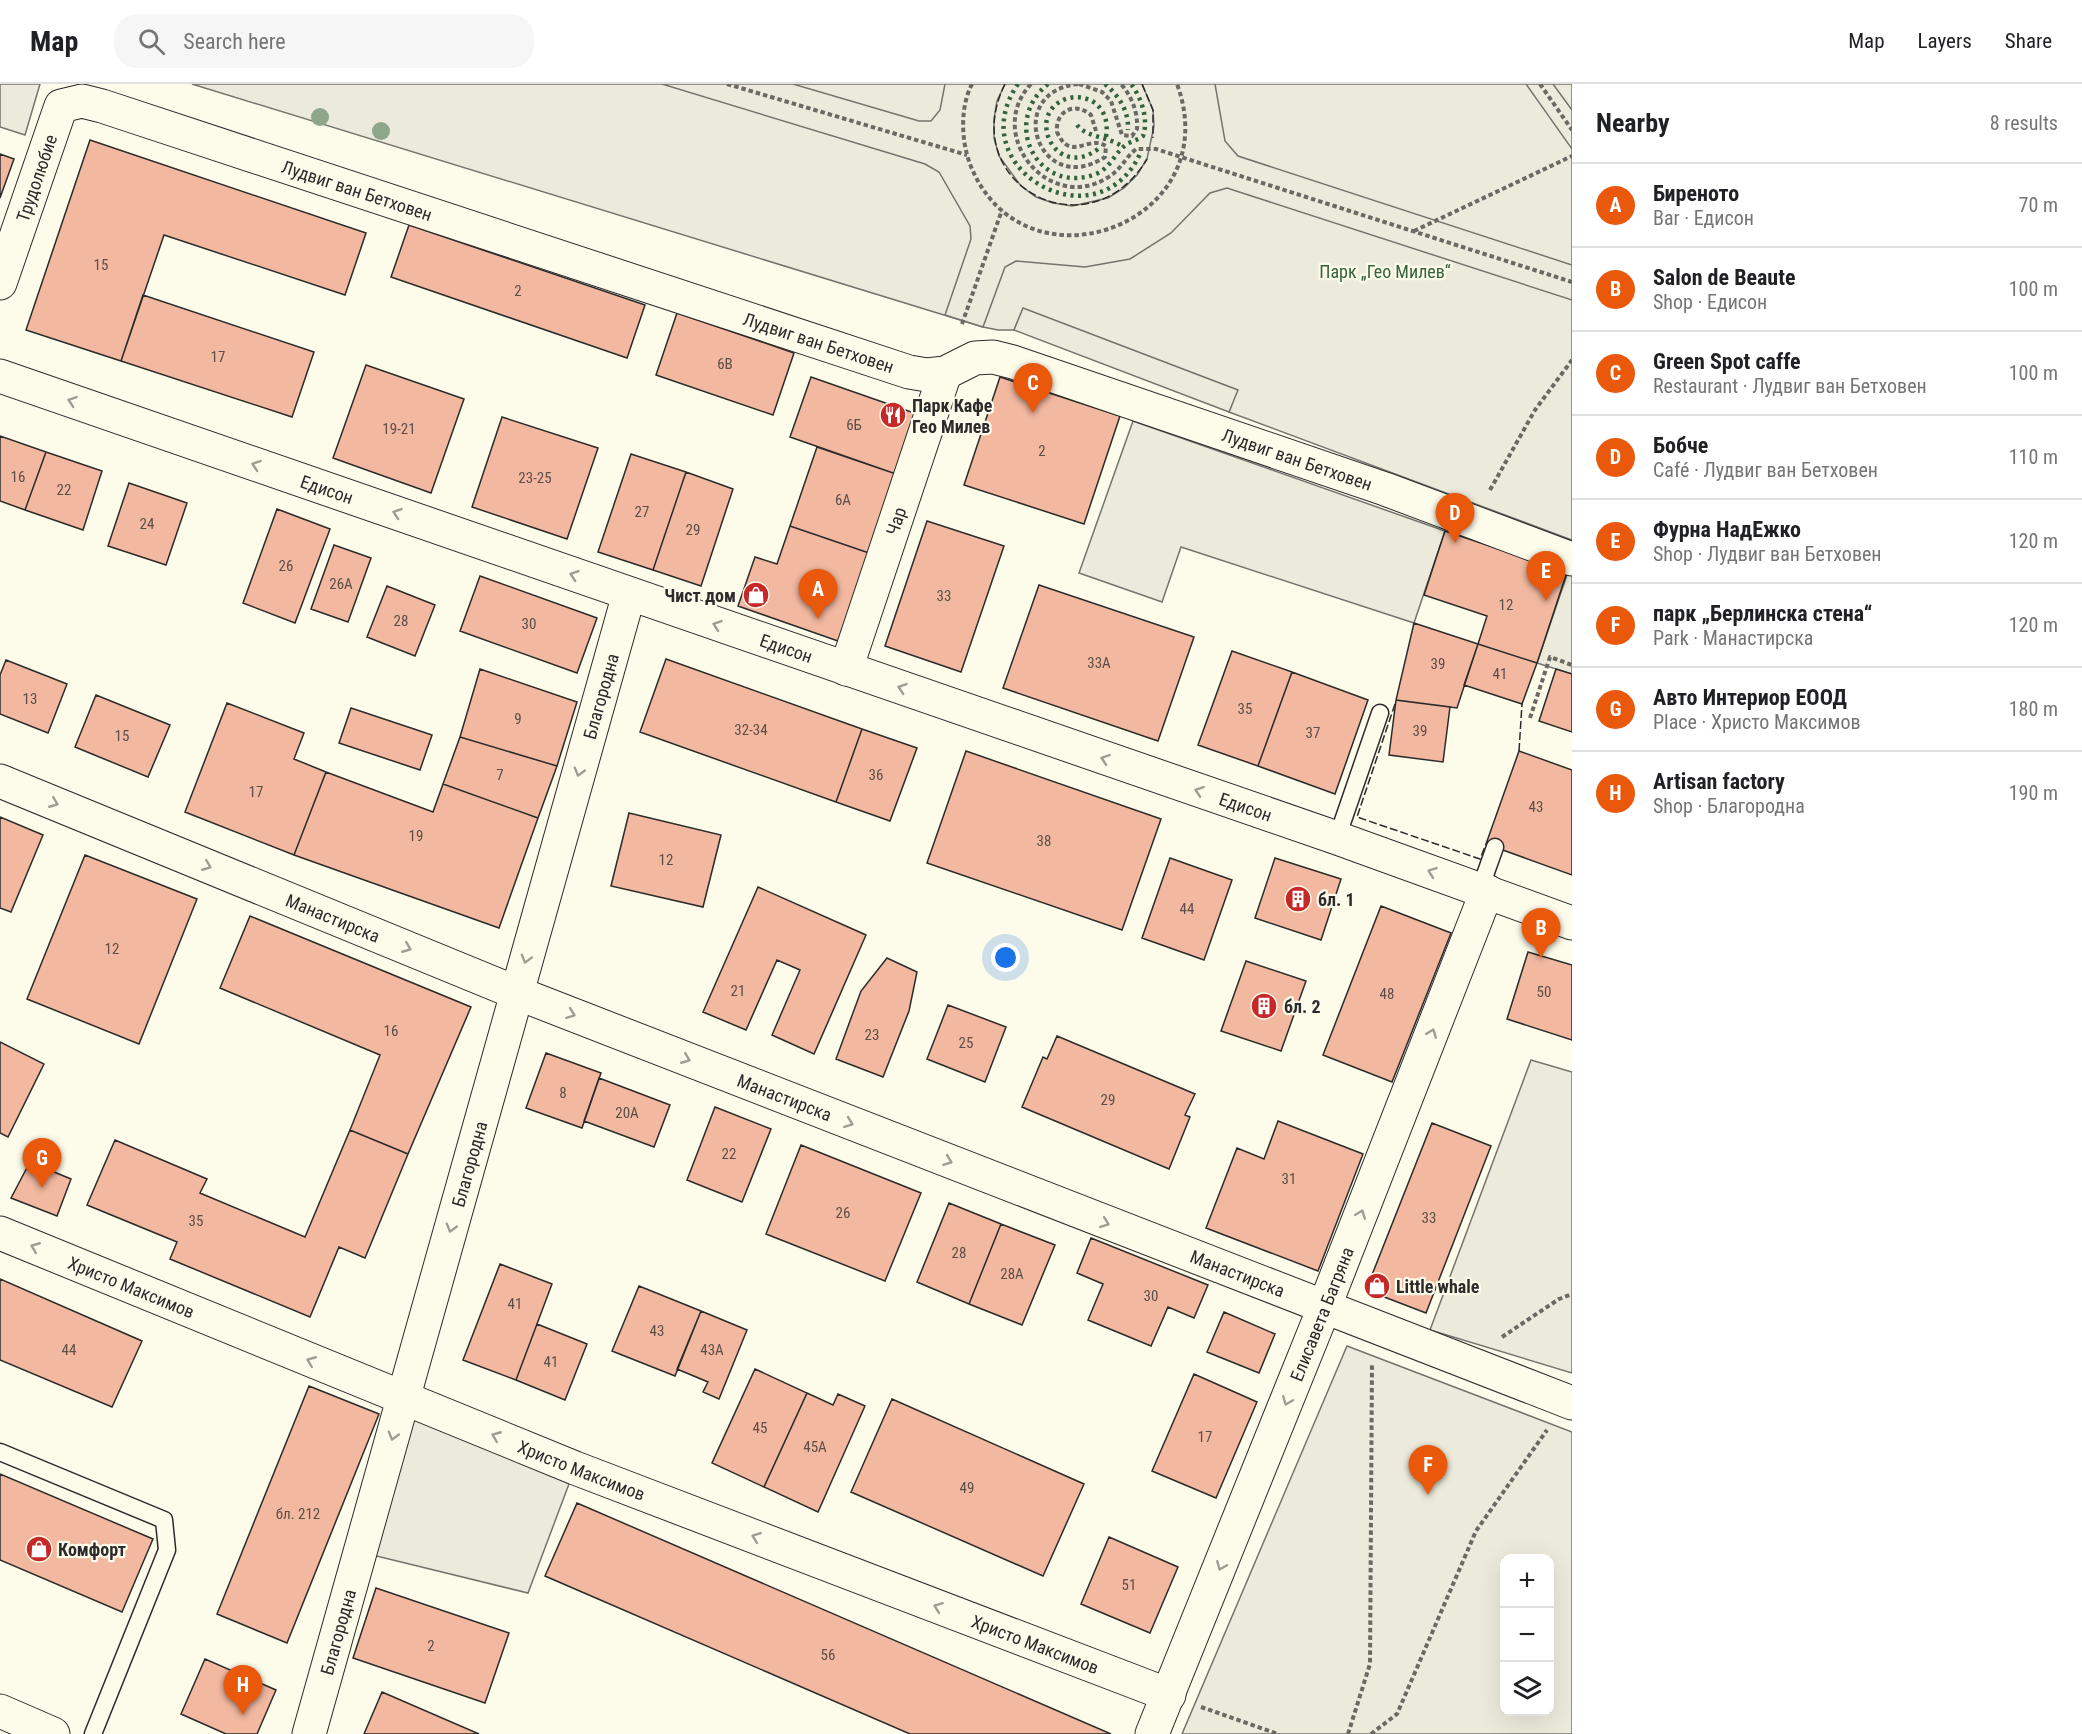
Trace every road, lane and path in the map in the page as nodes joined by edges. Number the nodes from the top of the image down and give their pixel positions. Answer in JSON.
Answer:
{"nodes":[{"id":1,"x":727,"y":84,"type":"edge"},
{"id":2,"x":972,"y":84,"type":"edge"},
{"id":3,"x":1031,"y":84,"type":"edge"},
{"id":4,"x":1078,"y":84,"type":"edge"},
{"id":5,"x":1121,"y":84,"type":"edge"},
{"id":6,"x":1178,"y":84,"type":"edge"},
{"id":7,"x":1539,"y":84,"type":"edge"},
{"id":8,"x":61,"y":106,"type":"joint"},
{"id":9,"x":1572,"y":130,"type":"edge"},
{"id":10,"x":1096,"y":131,"type":"dead end"},
{"id":11,"x":967,"y":156,"type":"junction"},
{"id":12,"x":1182,"y":156,"type":"junction"},
{"id":13,"x":1572,"y":156,"type":"edge"},
{"id":14,"x":1002,"y":210,"type":"junction"},
{"id":15,"x":1414,"y":231,"type":"junction"},
{"id":16,"x":1572,"y":282,"type":"edge"},
{"id":17,"x":0,"y":283,"type":"edge"},
{"id":18,"x":1572,"y":360,"type":"edge"},
{"id":19,"x":945,"y":373,"type":"junction"},
{"id":20,"x":0,"y":376,"type":"edge"},
{"id":21,"x":1472,"y":522,"type":"junction"},
{"id":22,"x":1572,"y":559,"type":"edge"},
{"id":23,"x":629,"y":594,"type":"junction"},
{"id":24,"x":1572,"y":665,"type":"edge"},
{"id":25,"x":846,"y":669,"type":"junction"},
{"id":26,"x":1380,"y":713,"type":"dead end"},
{"id":27,"x":1530,"y":718,"type":"dead end"},
{"id":28,"x":0,"y":781,"type":"edge"},
{"id":29,"x":1337,"y":838,"type":"junction"},
{"id":30,"x":1495,"y":847,"type":"dead end"},
{"id":31,"x":1483,"y":890,"type":"junction"},
{"id":32,"x":1572,"y":923,"type":"edge"},
{"id":33,"x":517,"y":993,"type":"junction"},
{"id":34,"x":0,"y":1233,"type":"edge"},
{"id":35,"x":1572,"y":1294,"type":"edge"},
{"id":36,"x":1324,"y":1308,"type":"junction"},
{"id":37,"x":1372,"y":1327,"type":"junction"},
{"id":38,"x":1464,"y":1362,"type":"junction"},
{"id":39,"x":403,"y":1399,"type":"junction"},
{"id":40,"x":1570,"y":1402,"type":"edge"},
{"id":41,"x":0,"y":1452,"type":"edge"},
{"id":42,"x":1169,"y":1695,"type":"junction"},
{"id":43,"x":0,"y":1711,"type":"edge"},
{"id":44,"x":53,"y":1734,"type":"edge"},
{"id":45,"x":93,"y":1734,"type":"edge"},
{"id":46,"x":309,"y":1734,"type":"edge"},
{"id":47,"x":1152,"y":1734,"type":"edge"},
{"id":48,"x":1278,"y":1734,"type":"edge"},
{"id":49,"x":1348,"y":1734,"type":"edge"},
{"id":50,"x":1371,"y":1734,"type":"edge"}],
"edges":[{"from":1,"to":11,"type":"path"},
{"from":2,"to":11,"type":"path"},
{"from":3,"to":12,"type":"path"},
{"from":4,"to":5,"type":"path"},
{"from":4,"to":10,"type":"path"},
{"from":6,"to":12,"type":"path"},
{"from":7,"to":9,"type":"path"},
{"from":8,"to":17,"type":"street","name":"Трудолюбие"},
{"from":8,"to":19,"type":"street","name":"Лудвиг ван Бетховен"},
{"from":11,"to":14,"type":"path"},
{"from":12,"to":14,"type":"path"},
{"from":12,"to":15,"type":"path"},
{"from":13,"to":15,"type":"path"},
{"from":14,"to":19,"type":"path"},
{"from":15,"to":16,"type":"path"},
{"from":18,"to":21,"type":"path"},
{"from":19,"to":21,"type":"street","name":"Лудвиг ван Бетховен"},
{"from":19,"to":25,"type":"street","name":"Чар"},
{"from":23,"to":20,"type":"street","name":"Едисон","one_way":true},
{"from":21,"to":22,"type":"street","name":"Лудвиг ван Бетховен"},
{"from":25,"to":23,"type":"street","name":"Едисон","one_way":true},
{"from":23,"to":33,"type":"street","name":"Благородна","one_way":true},
{"from":24,"to":27,"type":"path"},
{"from":29,"to":25,"type":"street","name":"Едисон","one_way":true},
{"from":26,"to":29,"type":"lane"},
{"from":28,"to":33,"type":"street","name":"Манастирска","one_way":true},
{"from":31,"to":29,"type":"street","name":"Едисон","one_way":true},
{"from":30,"to":31,"type":"lane"},
{"from":31,"to":32,"type":"street","name":"Едисон"},
{"from":36,"to":31,"type":"street","name":"Елисавета Багряна","one_way":true},
{"from":33,"to":36,"type":"street","name":"Манастирска","one_way":true},
{"from":33,"to":39,"type":"street","name":"Благородна","one_way":true},
{"from":39,"to":34,"type":"street","name":"Христо Максимов","one_way":true},
{"from":35,"to":38,"type":"path"},
{"from":36,"to":37,"type":"street","name":"Манастирска"},
{"from":36,"to":42,"type":"street","name":"Елисавета Багряна","one_way":true},
{"from":37,"to":38,"type":"street","name":"Манастирска"},
{"from":37,"to":49,"type":"path"},
{"from":38,"to":40,"type":"street","name":"Манастирска"},
{"from":42,"to":39,"type":"street","name":"Христо Максимов","one_way":true},
{"from":39,"to":46,"type":"street","name":"Благородна","one_way":true},
{"from":40,"to":50,"type":"path"},
{"from":41,"to":45,"type":"lane"},
{"from":42,"to":47,"type":"street","name":"Елисавета Багряна"},
{"from":42,"to":48,"type":"path"},
{"from":43,"to":44,"type":"street"}]}
